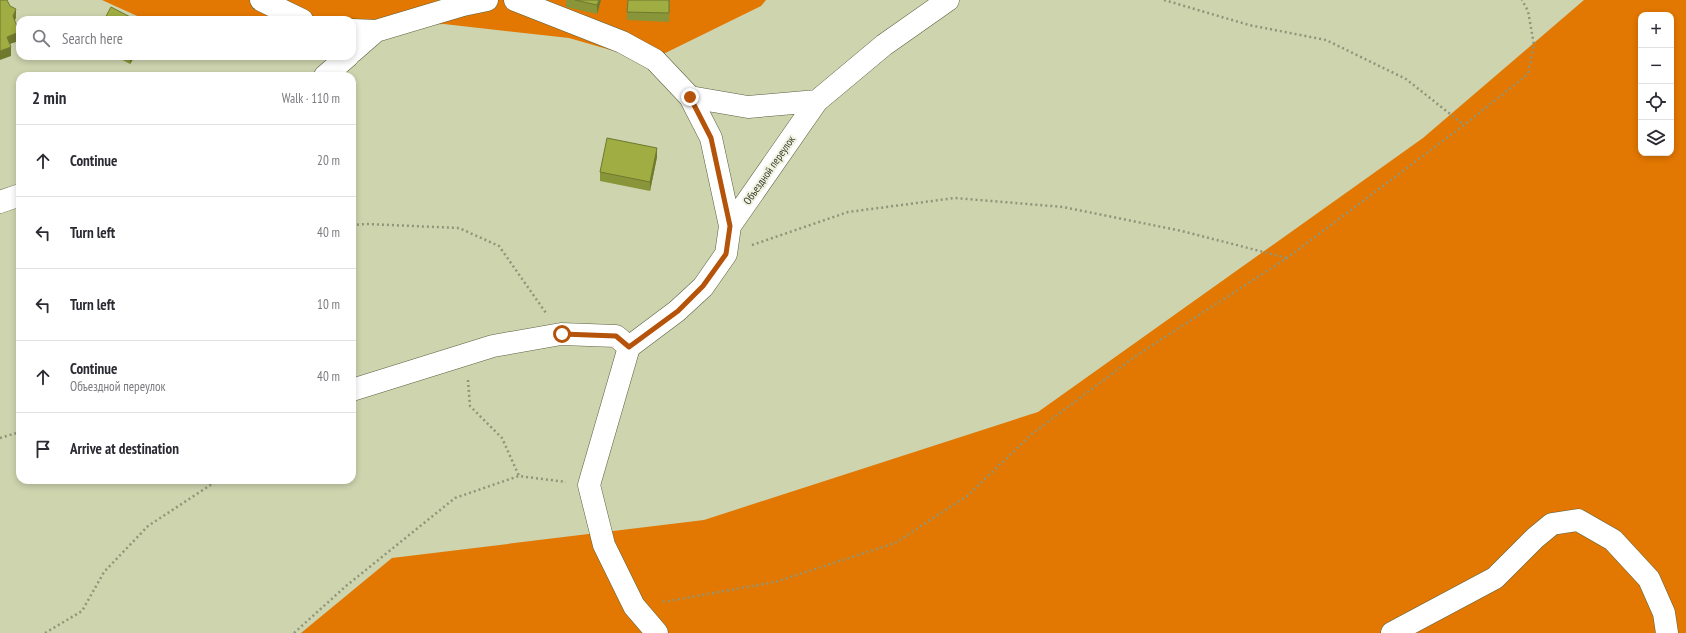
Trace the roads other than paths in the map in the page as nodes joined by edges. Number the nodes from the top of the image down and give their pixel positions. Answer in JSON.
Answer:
{"nodes":[{"id":1,"x":261,"y":0,"type":"edge"},
{"id":2,"x":487,"y":0,"type":"edge"},
{"id":3,"x":515,"y":0,"type":"edge"},
{"id":4,"x":948,"y":0,"type":"edge"},
{"id":5,"x":294,"y":16,"type":"edge"},
{"id":6,"x":356,"y":30,"type":"edge"},
{"id":7,"x":376,"y":32,"type":"junction"},
{"id":8,"x":356,"y":49,"type":"edge"},
{"id":9,"x":343,"y":60,"type":"edge"},
{"id":10,"x":330,"y":72,"type":"edge"},
{"id":11,"x":690,"y":97,"type":"junction"},
{"id":12,"x":817,"y":101,"type":"junction"},
{"id":13,"x":16,"y":196,"type":"edge"},
{"id":14,"x":0,"y":202,"type":"edge"},
{"id":15,"x":730,"y":226,"type":"junction"},
{"id":16,"x":629,"y":347,"type":"junction"},
{"id":17,"x":356,"y":389,"type":"edge"},
{"id":18,"x":657,"y":633,"type":"edge"},
{"id":19,"x":1392,"y":633,"type":"edge"},
{"id":20,"x":1667,"y":633,"type":"edge"}],
"edges":[{"from":1,"to":5,"type":"street"},
{"from":2,"to":7,"type":"street"},
{"from":3,"to":11,"type":"street","name":"Объездной переулок"},
{"from":4,"to":12,"type":"street","name":"Объездной переулок"},
{"from":6,"to":7,"type":"street"},
{"from":7,"to":8,"type":"street"},
{"from":9,"to":10,"type":"street"},
{"from":11,"to":12,"type":"street"},
{"from":11,"to":15,"type":"street","name":"Объездной переулок"},
{"from":12,"to":15,"type":"street","name":"Объездной переулок"},
{"from":13,"to":14,"type":"street"},
{"from":15,"to":16,"type":"street"},
{"from":16,"to":17,"type":"street"},
{"from":16,"to":18,"type":"street"},
{"from":19,"to":20,"type":"street"}]}
